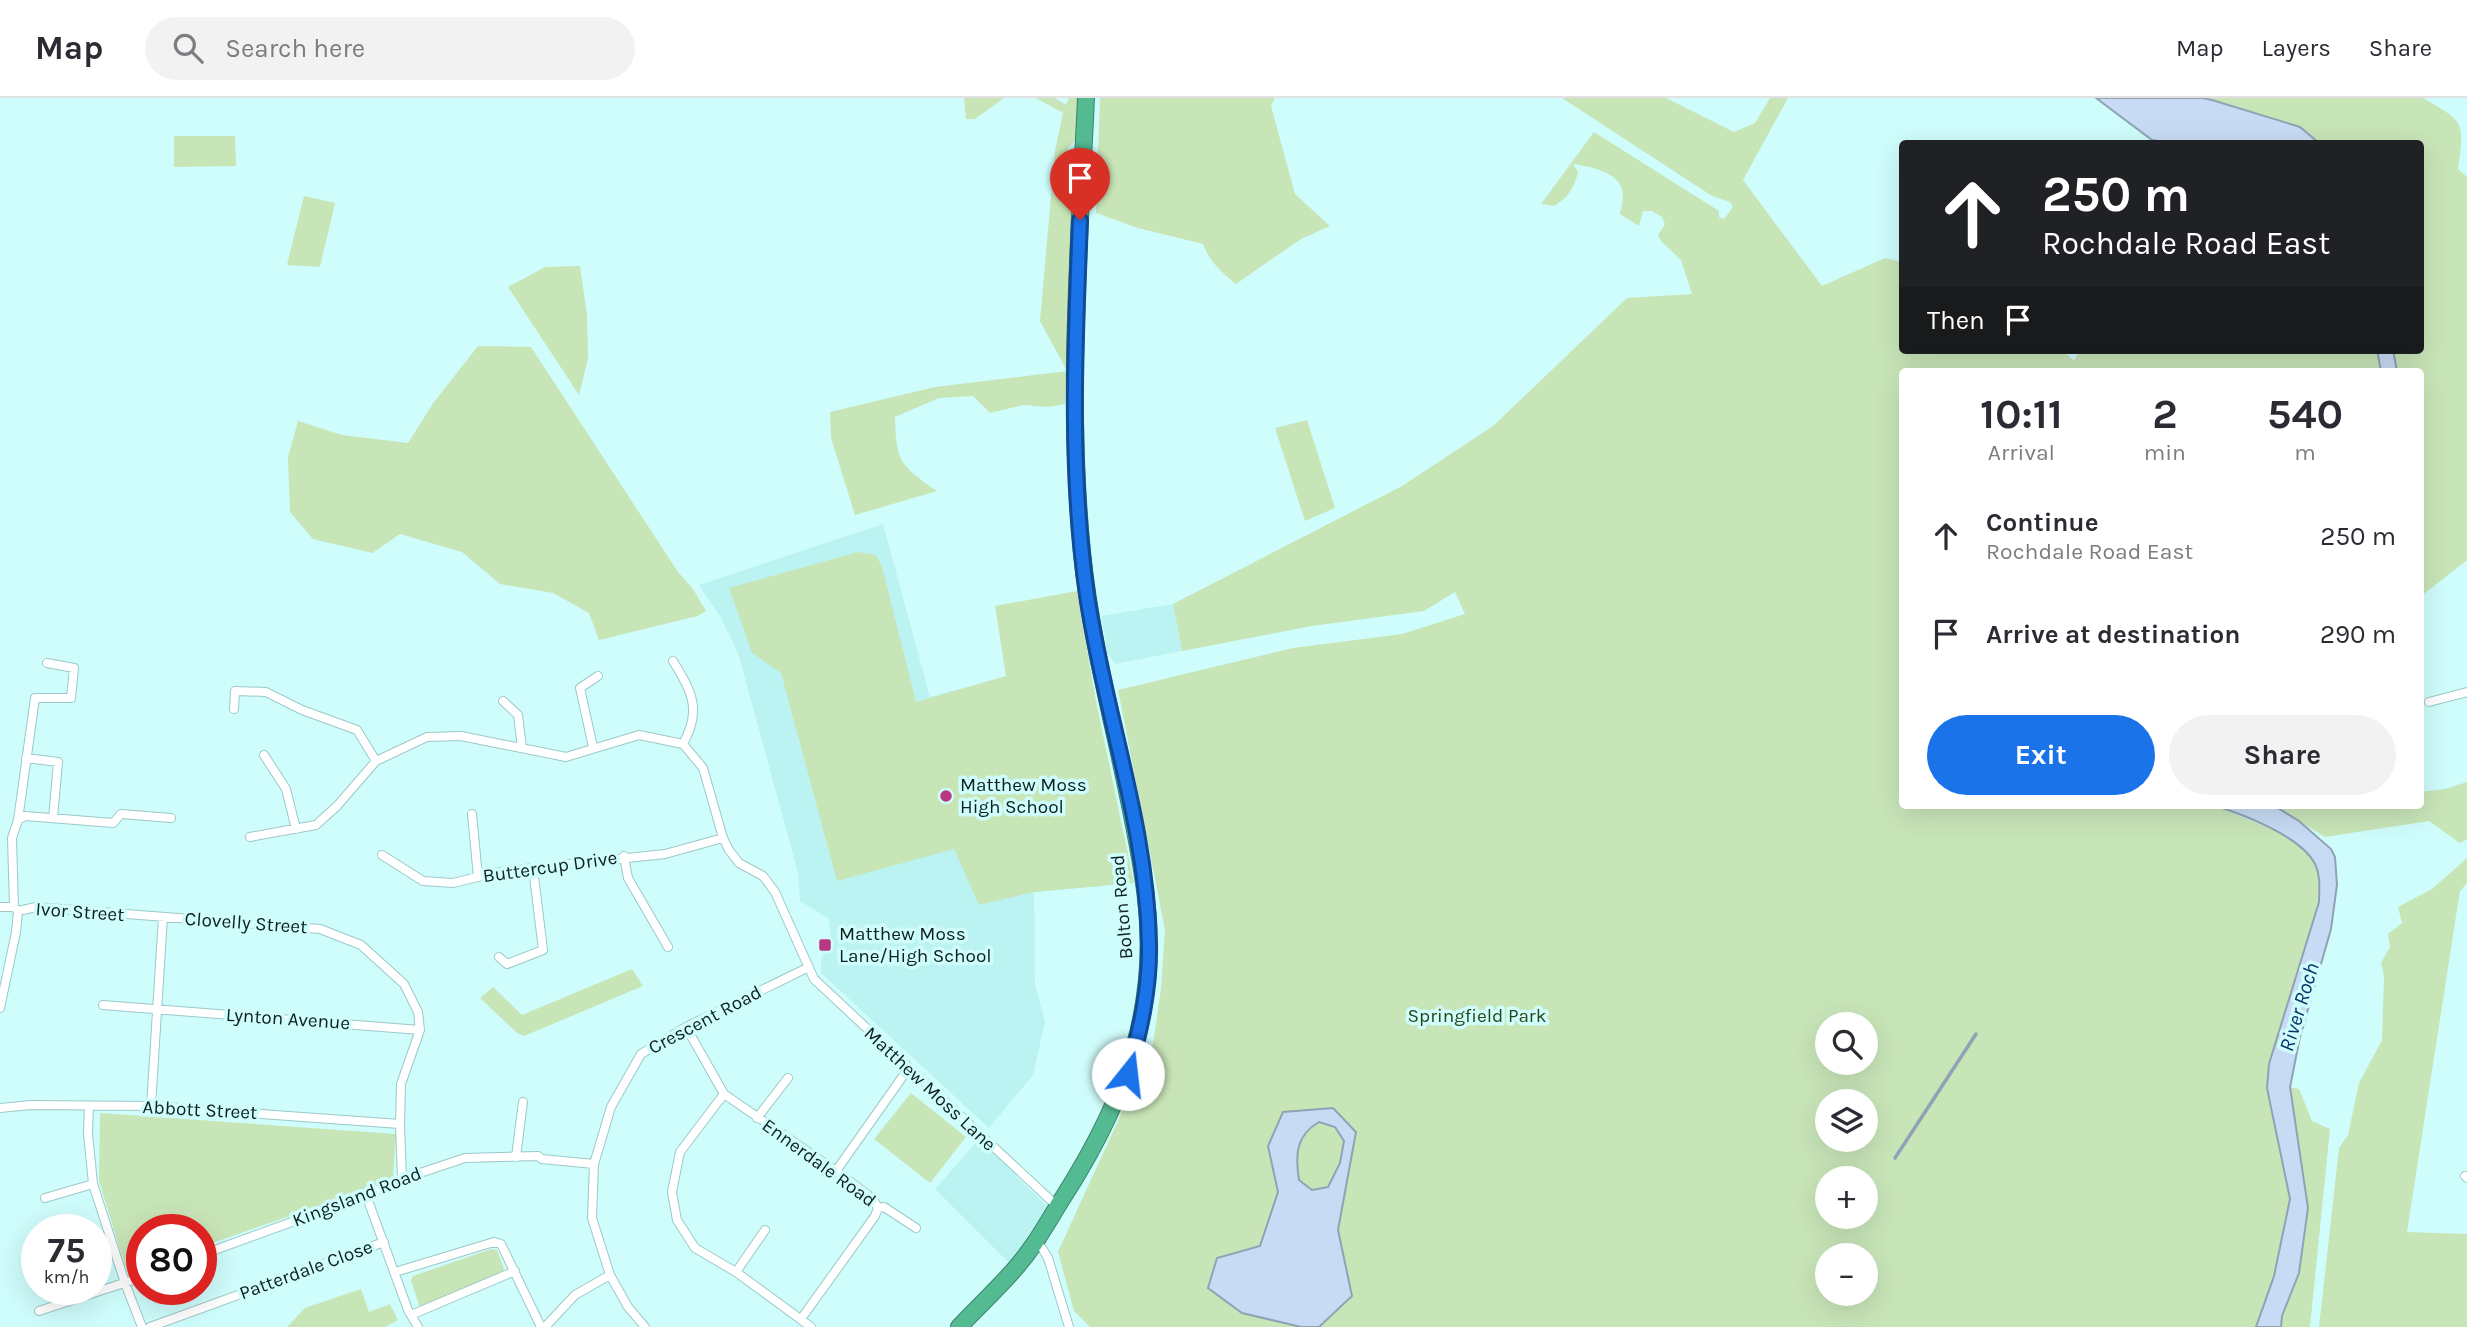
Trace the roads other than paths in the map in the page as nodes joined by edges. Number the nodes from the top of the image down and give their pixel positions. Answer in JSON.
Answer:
{"nodes":[{"id":1,"x":1086,"y":98,"type":"edge"},
{"id":2,"x":673,"y":661,"type":"dead end"},
{"id":3,"x":47,"y":663,"type":"dead end"},
{"id":4,"x":598,"y":676,"type":"dead end"},
{"id":5,"x":2467,"y":692,"type":"edge"},
{"id":6,"x":503,"y":701,"type":"dead end"},
{"id":7,"x":2429,"y":702,"type":"dead end"},
{"id":8,"x":234,"y":709,"type":"dead end"},
{"id":9,"x":683,"y":744,"type":"junction"},
{"id":10,"x":593,"y":747,"type":"junction"},
{"id":11,"x":522,"y":748,"type":"junction"},
{"id":12,"x":264,"y":755,"type":"dead end"},
{"id":13,"x":26,"y":758,"type":"junction"},
{"id":14,"x":376,"y":761,"type":"junction"},
{"id":15,"x":472,"y":814,"type":"dead end"},
{"id":16,"x":53,"y":818,"type":"junction"},
{"id":17,"x":171,"y":818,"type":"dead end"},
{"id":18,"x":18,"y":820,"type":"junction"},
{"id":19,"x":296,"y":829,"type":"junction"},
{"id":20,"x":250,"y":837,"type":"dead end"},
{"id":21,"x":723,"y":838,"type":"junction"},
{"id":22,"x":382,"y":855,"type":"dead end"},
{"id":23,"x":624,"y":856,"type":"junction"},
{"id":24,"x":534,"y":868,"type":"junction"},
{"id":25,"x":478,"y":877,"type":"junction"},
{"id":26,"x":0,"y":907,"type":"edge"},
{"id":27,"x":16,"y":909,"type":"junction"},
{"id":28,"x":163,"y":917,"type":"junction"},
{"id":29,"x":668,"y":947,"type":"dead end"},
{"id":30,"x":499,"y":957,"type":"dead end"},
{"id":31,"x":809,"y":967,"type":"junction"},
{"id":32,"x":103,"y":1005,"type":"dead end"},
{"id":33,"x":0,"y":1008,"type":"edge"},
{"id":34,"x":155,"y":1009,"type":"junction"},
{"id":35,"x":686,"y":1027,"type":"junction"},
{"id":36,"x":420,"y":1030,"type":"junction"},
{"id":37,"x":908,"y":1069,"type":"junction"},
{"id":38,"x":788,"y":1078,"type":"dead end"},
{"id":39,"x":724,"y":1094,"type":"junction"},
{"id":40,"x":523,"y":1102,"type":"dead end"},
{"id":41,"x":89,"y":1106,"type":"junction"},
{"id":42,"x":151,"y":1106,"type":"junction"},
{"id":43,"x":0,"y":1108,"type":"edge"},
{"id":44,"x":757,"y":1118,"type":"junction"},
{"id":45,"x":400,"y":1124,"type":"junction"},
{"id":46,"x":516,"y":1157,"type":"junction"},
{"id":47,"x":594,"y":1164,"type":"junction"},
{"id":48,"x":836,"y":1171,"type":"junction"},
{"id":49,"x":402,"y":1179,"type":"junction"},
{"id":50,"x":93,"y":1184,"type":"junction"},
{"id":51,"x":366,"y":1195,"type":"junction"},
{"id":52,"x":45,"y":1198,"type":"dead end"},
{"id":53,"x":1058,"y":1206,"type":"junction"},
{"id":54,"x":878,"y":1208,"type":"junction"},
{"id":55,"x":916,"y":1228,"type":"dead end"},
{"id":56,"x":765,"y":1230,"type":"dead end"},
{"id":57,"x":384,"y":1242,"type":"junction"},
{"id":58,"x":1035,"y":1243,"type":"junction"},
{"id":59,"x":217,"y":1249,"type":"edge"},
{"id":60,"x":515,"y":1271,"type":"junction"},
{"id":61,"x":395,"y":1272,"type":"junction"},
{"id":62,"x":736,"y":1272,"type":"junction"},
{"id":63,"x":610,"y":1275,"type":"junction"},
{"id":64,"x":125,"y":1283,"type":"junction"},
{"id":65,"x":39,"y":1311,"type":"dead end"},
{"id":66,"x":411,"y":1315,"type":"junction"},
{"id":67,"x":801,"y":1319,"type":"junction"},
{"id":68,"x":142,"y":1327,"type":"edge"},
{"id":69,"x":150,"y":1327,"type":"edge"},
{"id":70,"x":418,"y":1327,"type":"edge"},
{"id":71,"x":543,"y":1327,"type":"edge"},
{"id":72,"x":645,"y":1327,"type":"edge"},
{"id":73,"x":811,"y":1327,"type":"edge"},
{"id":74,"x":960,"y":1327,"type":"edge"},
{"id":75,"x":1069,"y":1327,"type":"edge"}],
"edges":[{"from":1,"to":53,"type":"highway","name":"Bolton Road"},
{"from":2,"to":9,"type":"street"},
{"from":3,"to":13,"type":"street"},
{"from":4,"to":10,"type":"street"},
{"from":5,"to":7,"type":"street"},
{"from":6,"to":11,"type":"street"},
{"from":8,"to":14,"type":"street"},
{"from":9,"to":10,"type":"street"},
{"from":9,"to":21,"type":"street"},
{"from":10,"to":11,"type":"street"},
{"from":11,"to":14,"type":"street"},
{"from":12,"to":19,"type":"street"},
{"from":13,"to":16,"type":"street"},
{"from":13,"to":18,"type":"street"},
{"from":14,"to":19,"type":"street"},
{"from":15,"to":25,"type":"street"},
{"from":16,"to":17,"type":"street"},
{"from":16,"to":18,"type":"street"},
{"from":18,"to":27,"type":"street"},
{"from":19,"to":20,"type":"street"},
{"from":21,"to":23,"type":"street","name":"Buttercup Drive"},
{"from":21,"to":31,"type":"street","name":"Matthew Moss Lane"},
{"from":22,"to":25,"type":"street","name":"Buttercup Drive"},
{"from":23,"to":24,"type":"street","name":"Buttercup Drive"},
{"from":23,"to":29,"type":"street"},
{"from":24,"to":25,"type":"street","name":"Buttercup Drive"},
{"from":24,"to":30,"type":"street"},
{"from":26,"to":27,"type":"street","name":"Ivor Street"},
{"from":27,"to":28,"type":"street","name":"Ivor Street"},
{"from":27,"to":33,"type":"street"},
{"from":28,"to":34,"type":"street"},
{"from":28,"to":36,"type":"street","name":"Clovelly Street"},
{"from":31,"to":35,"type":"street","name":"Crescent Road"},
{"from":31,"to":37,"type":"street","name":"Matthew Moss Lane"},
{"from":32,"to":34,"type":"street","name":"Lynton Avenue"},
{"from":34,"to":36,"type":"street","name":"Lynton Avenue"},
{"from":34,"to":42,"type":"street"},
{"from":35,"to":39,"type":"street","name":"Ennerdale Road"},
{"from":35,"to":47,"type":"street","name":"Crescent Road"},
{"from":36,"to":45,"type":"street"},
{"from":37,"to":48,"type":"street"},
{"from":37,"to":53,"type":"street","name":"Matthew Moss Lane"},
{"from":38,"to":44,"type":"street","name":"Ennerdale Road"},
{"from":39,"to":44,"type":"street","name":"Ennerdale Road"},
{"from":39,"to":62,"type":"street"},
{"from":40,"to":46,"type":"street"},
{"from":41,"to":42,"type":"street","name":"Abbott Street"},
{"from":41,"to":43,"type":"street","name":"Abbott Street"},
{"from":41,"to":50,"type":"street"},
{"from":42,"to":45,"type":"street","name":"Abbott Street"},
{"from":44,"to":48,"type":"street","name":"Ennerdale Road"},
{"from":45,"to":49,"type":"street"},
{"from":46,"to":47,"type":"street","name":"Kingsland Road"},
{"from":46,"to":49,"type":"street","name":"Kingsland Road"},
{"from":47,"to":63,"type":"street","name":"Crescent Road"},
{"from":48,"to":54,"type":"street","name":"Ennerdale Road"},
{"from":49,"to":51,"type":"street","name":"Kingsland Road"},
{"from":50,"to":52,"type":"street"},
{"from":50,"to":64,"type":"street"},
{"from":51,"to":57,"type":"street"},
{"from":51,"to":59,"type":"street","name":"Kingsland Road"},
{"from":53,"to":58,"type":"highway","name":"Bolton Road"},
{"from":54,"to":55,"type":"street","name":"Ennerdale Road"},
{"from":54,"to":67,"type":"street"},
{"from":56,"to":62,"type":"street"},
{"from":57,"to":61,"type":"street"},
{"from":57,"to":69,"type":"street","name":"Patterdale Close"},
{"from":58,"to":74,"type":"highway","name":"Bolton Road"},
{"from":58,"to":75,"type":"street"},
{"from":60,"to":61,"type":"street"},
{"from":60,"to":66,"type":"street"},
{"from":60,"to":71,"type":"street"},
{"from":61,"to":66,"type":"street"},
{"from":62,"to":67,"type":"street"},
{"from":63,"to":71,"type":"street"},
{"from":63,"to":72,"type":"street","name":"Crescent Road"},
{"from":64,"to":65,"type":"street"},
{"from":64,"to":68,"type":"street"},
{"from":66,"to":70,"type":"street"},
{"from":67,"to":73,"type":"street"}]}
